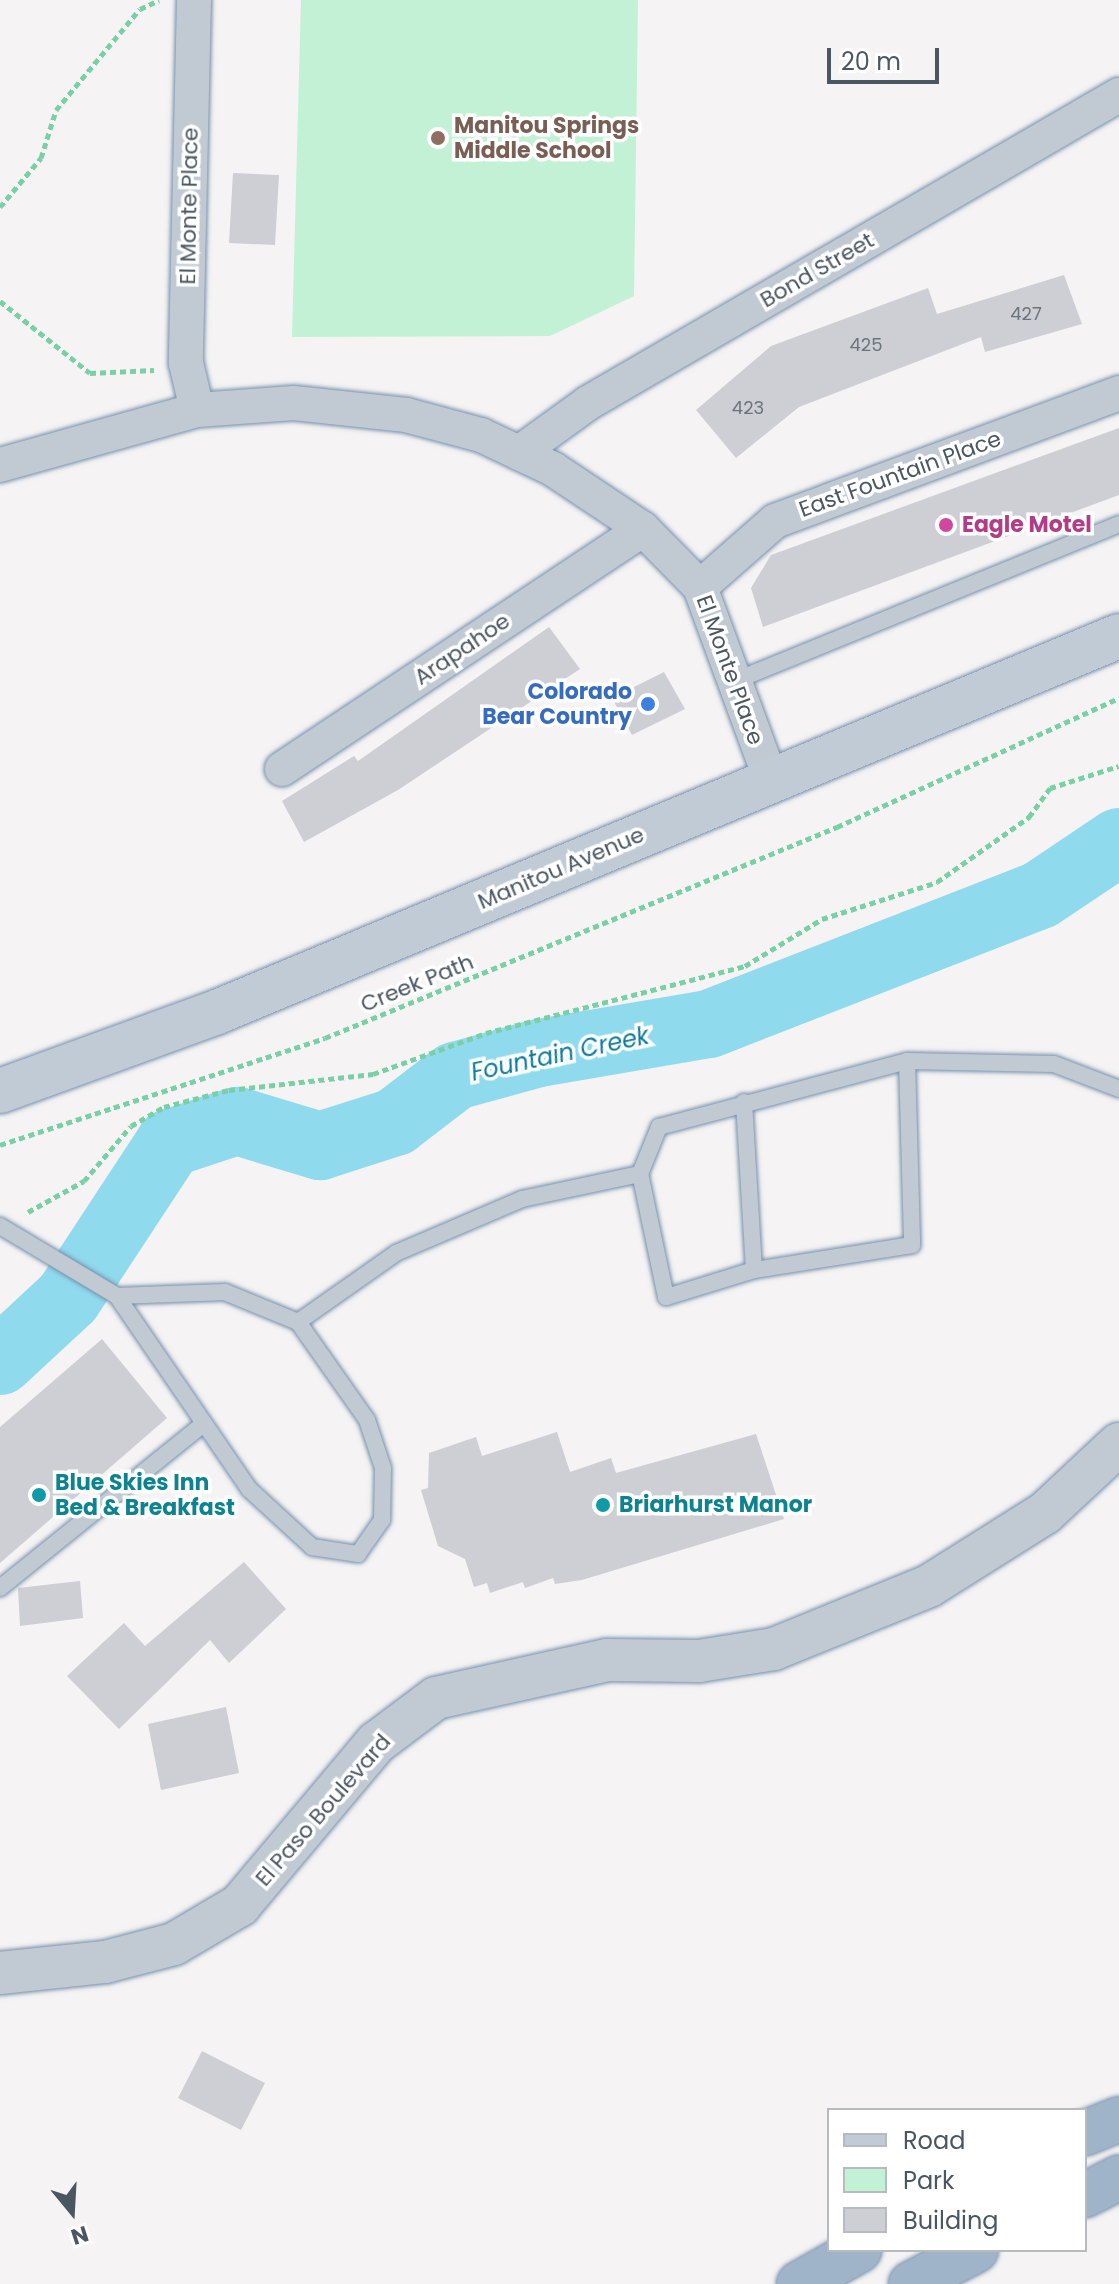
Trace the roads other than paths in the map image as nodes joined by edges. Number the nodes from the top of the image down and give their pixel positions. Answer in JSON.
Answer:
{"nodes":[{"id":1,"x":194,"y":0,"type":"edge"},
{"id":2,"x":1119,"y":95,"type":"edge"},
{"id":3,"x":1119,"y":393,"type":"edge"},
{"id":4,"x":197,"y":410,"type":"junction"},
{"id":5,"x":519,"y":453,"type":"junction"},
{"id":6,"x":0,"y":465,"type":"edge"},
{"id":7,"x":1119,"y":524,"type":"edge"},
{"id":8,"x":643,"y":529,"type":"junction"},
{"id":9,"x":700,"y":587,"type":"junction"},
{"id":10,"x":1119,"y":636,"type":"edge"},
{"id":11,"x":732,"y":682,"type":"junction"},
{"id":12,"x":282,"y":769,"type":"dead end"},
{"id":13,"x":771,"y":780,"type":"junction"},
{"id":14,"x":907,"y":1061,"type":"junction"},
{"id":15,"x":1119,"y":1089,"type":"edge"},
{"id":16,"x":0,"y":1091,"type":"edge"},
{"id":17,"x":744,"y":1102,"type":"junction"},
{"id":18,"x":640,"y":1174,"type":"junction"},
{"id":19,"x":7,"y":1221,"type":"edge"},
{"id":20,"x":754,"y":1270,"type":"junction"},
{"id":21,"x":117,"y":1296,"type":"junction"},
{"id":22,"x":298,"y":1322,"type":"junction"},
{"id":23,"x":202,"y":1425,"type":"junction"},
{"id":24,"x":1119,"y":1444,"type":"edge"},
{"id":25,"x":0,"y":1588,"type":"edge"},
{"id":26,"x":0,"y":1973,"type":"edge"},
{"id":27,"x":1119,"y":2119,"type":"edge"},
{"id":28,"x":1087,"y":2132,"type":"edge"},
{"id":29,"x":1119,"y":2178,"type":"edge"},
{"id":30,"x":1087,"y":2194,"type":"edge"},
{"id":31,"x":855,"y":2252,"type":"edge"},
{"id":32,"x":972,"y":2252,"type":"edge"},
{"id":33,"x":799,"y":2284,"type":"edge"},
{"id":34,"x":911,"y":2284,"type":"edge"}],
"edges":[{"from":1,"to":4,"type":"street","name":"El Monte Place"},
{"from":2,"to":5,"type":"street","name":"Bond Street"},
{"from":3,"to":9,"type":"street","name":"East Fountain Place"},
{"from":4,"to":5,"type":"street","name":"El Monte Place"},
{"from":4,"to":6,"type":"street","name":"El Monte Place"},
{"from":5,"to":8,"type":"street","name":"El Monte Place"},
{"from":7,"to":11,"type":"lane"},
{"from":8,"to":9,"type":"street","name":"El Monte Place"},
{"from":8,"to":12,"type":"street","name":"Arapahoe"},
{"from":9,"to":11,"type":"street","name":"El Monte Place"},
{"from":10,"to":13,"type":"main road","name":"Manitou Avenue"},
{"from":11,"to":13,"type":"street","name":"El Monte Place"},
{"from":13,"to":16,"type":"main road","name":"Manitou Avenue"},
{"from":14,"to":15,"type":"lane"},
{"from":14,"to":17,"type":"lane"},
{"from":14,"to":20,"type":"lane"},
{"from":17,"to":18,"type":"lane"},
{"from":17,"to":20,"type":"lane"},
{"from":18,"to":20,"type":"lane"},
{"from":18,"to":22,"type":"lane"},
{"from":19,"to":21,"type":"lane"},
{"from":21,"to":22,"type":"lane"},
{"from":21,"to":23,"type":"lane"},
{"from":22,"to":23,"type":"lane"},
{"from":23,"to":25,"type":"lane"},
{"from":24,"to":26,"type":"street","name":"El Paso Boulevard"},
{"from":27,"to":28,"type":"highway"},
{"from":29,"to":30,"type":"highway"},
{"from":31,"to":33,"type":"highway"},
{"from":32,"to":34,"type":"highway"}]}
